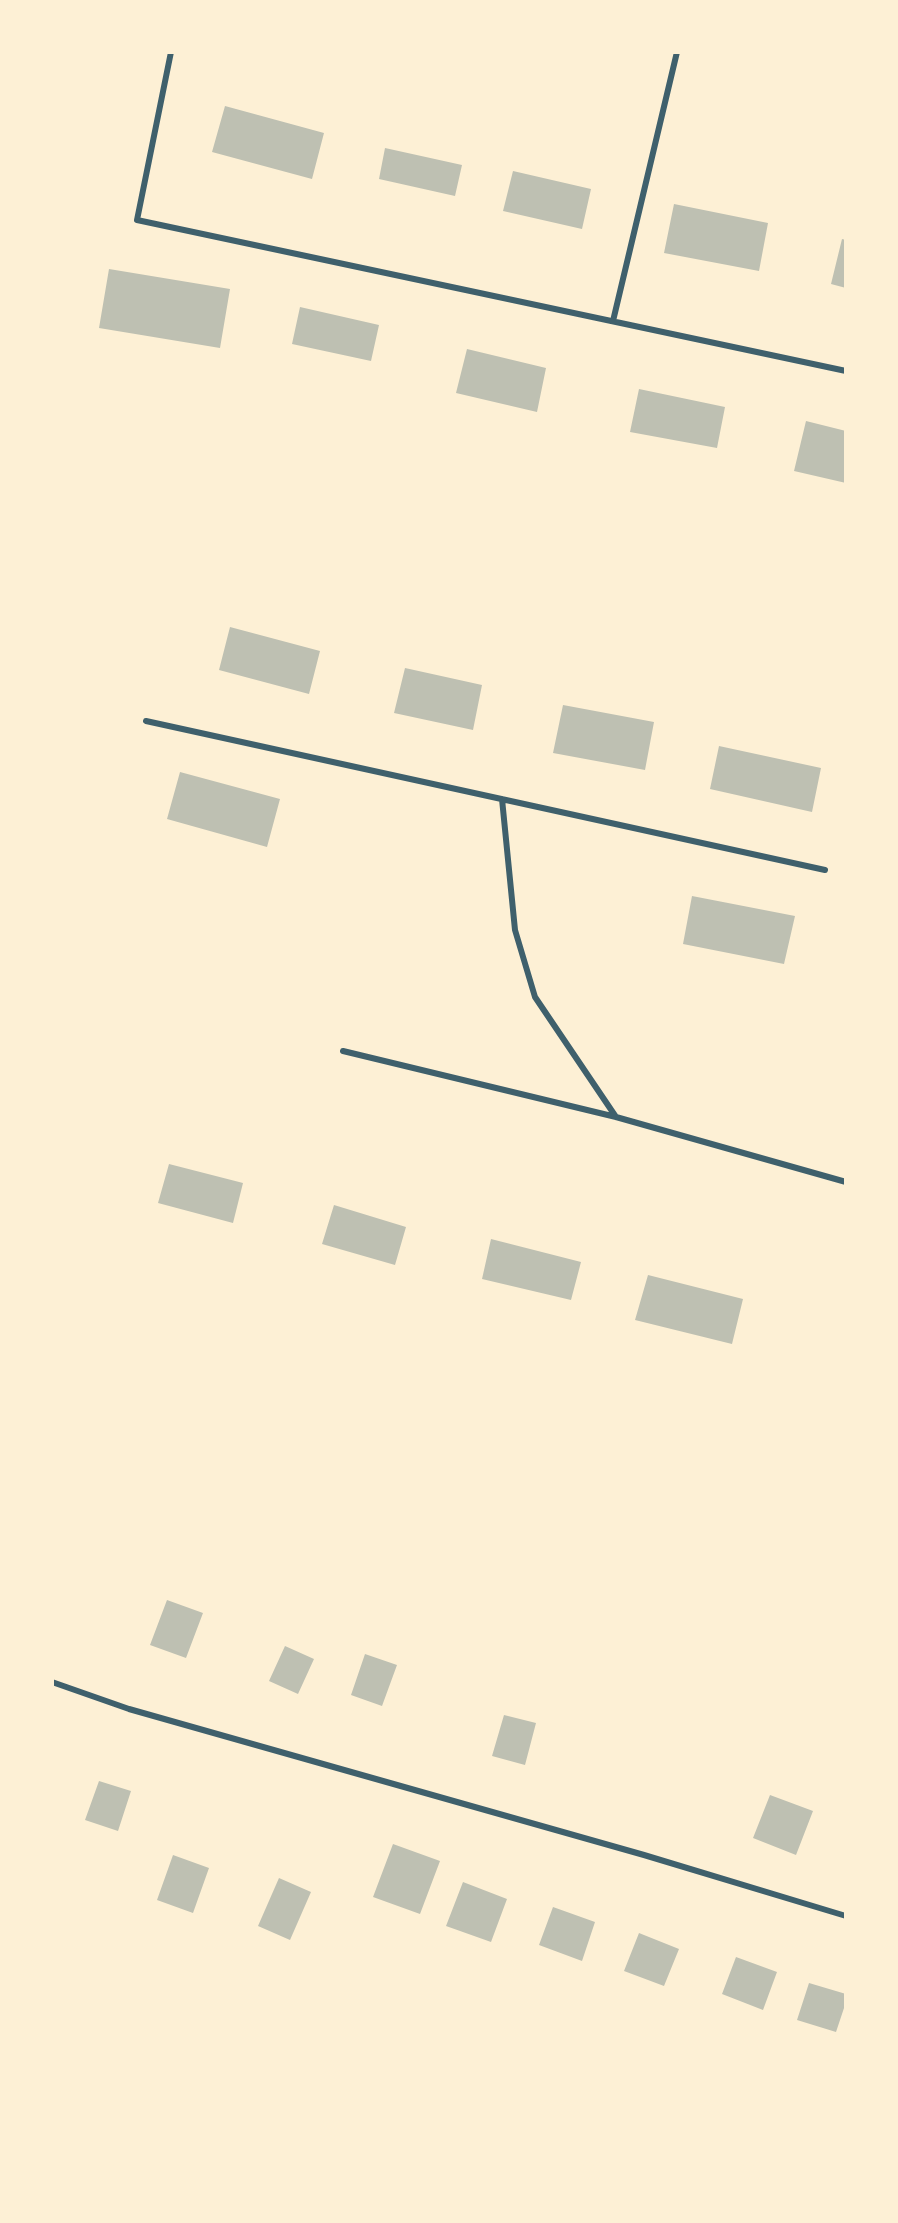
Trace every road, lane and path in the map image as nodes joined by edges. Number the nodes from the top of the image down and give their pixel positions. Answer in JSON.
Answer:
{"nodes":[{"id":1,"x":171,"y":52,"type":"edge"},
{"id":2,"x":677,"y":52,"type":"edge"},
{"id":3,"x":613,"y":321,"type":"junction"},
{"id":4,"x":846,"y":371,"type":"edge"},
{"id":5,"x":146,"y":721,"type":"dead end"},
{"id":6,"x":502,"y":799,"type":"junction"},
{"id":7,"x":825,"y":870,"type":"dead end"},
{"id":8,"x":343,"y":1051,"type":"dead end"},
{"id":9,"x":616,"y":1117,"type":"junction"},
{"id":10,"x":846,"y":1182,"type":"edge"},
{"id":11,"x":52,"y":1682,"type":"edge"},
{"id":12,"x":846,"y":1916,"type":"edge"}],
"edges":[{"from":1,"to":3,"type":"street"},
{"from":2,"to":3,"type":"street"},
{"from":3,"to":4,"type":"street"},
{"from":5,"to":6,"type":"street"},
{"from":6,"to":7,"type":"street"},
{"from":6,"to":9,"type":"street"},
{"from":8,"to":9,"type":"street"},
{"from":9,"to":10,"type":"street"},
{"from":11,"to":12,"type":"street"}]}
